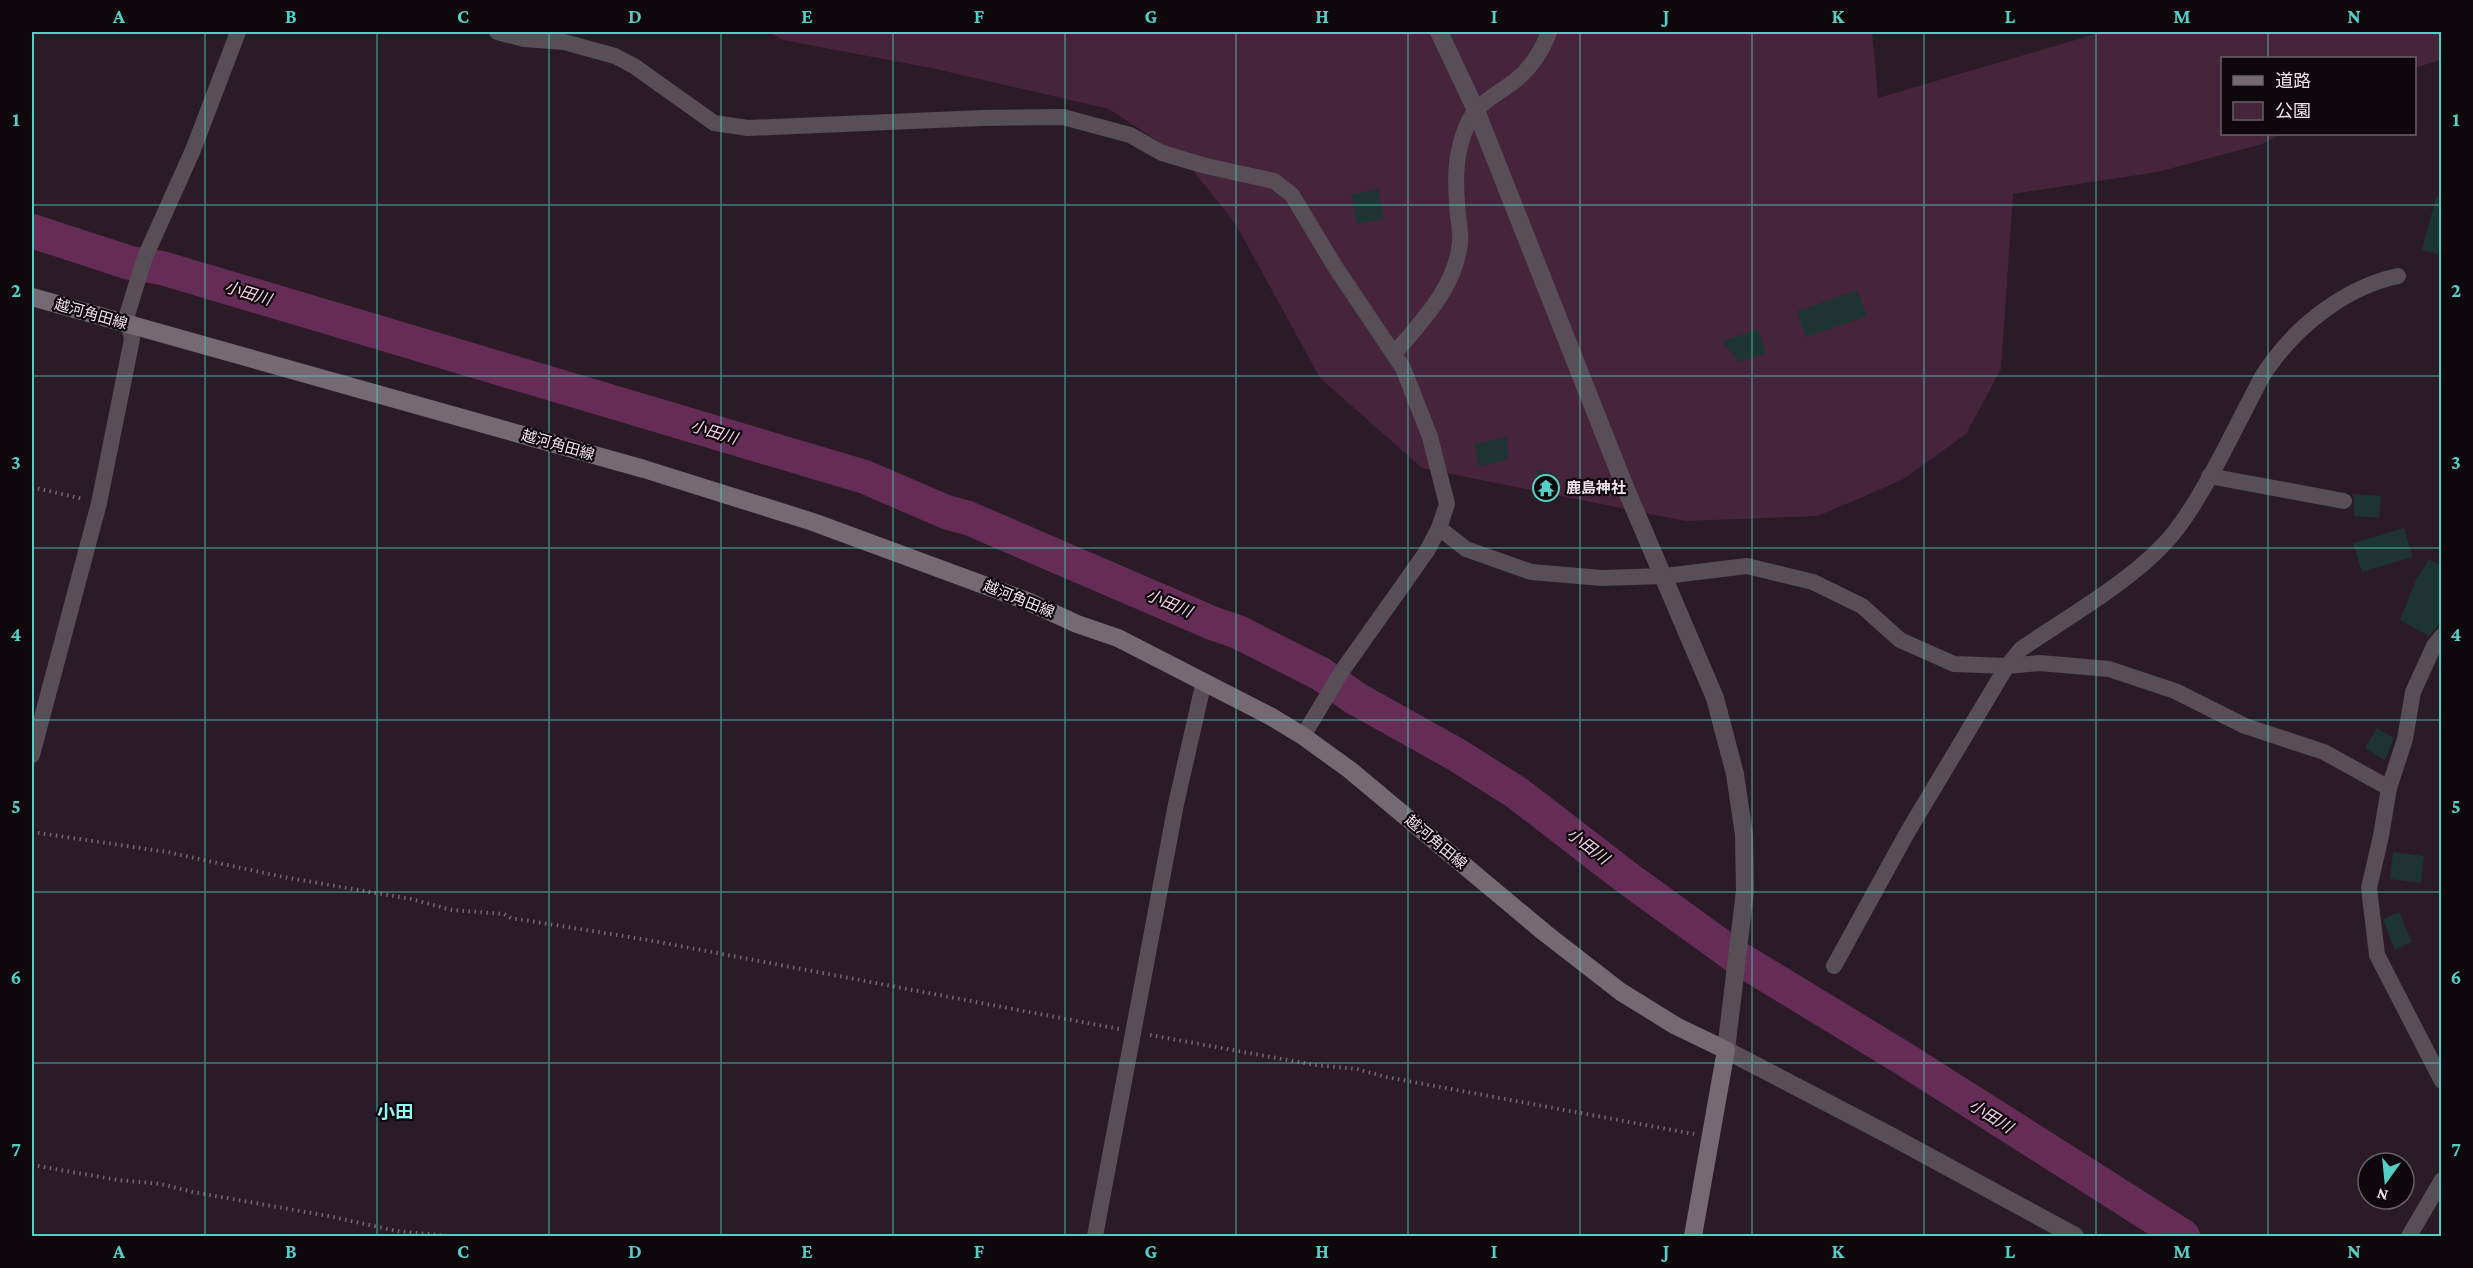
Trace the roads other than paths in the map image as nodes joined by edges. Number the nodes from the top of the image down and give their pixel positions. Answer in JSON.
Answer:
{"nodes":[{"id":1,"x":238,"y":32,"type":"edge"},
{"id":2,"x":497,"y":32,"type":"edge"},
{"id":3,"x":1439,"y":32,"type":"edge"},
{"id":4,"x":1549,"y":32,"type":"edge"},
{"id":5,"x":1475,"y":108,"type":"junction"},
{"id":6,"x":2398,"y":276,"type":"dead end"},
{"id":7,"x":32,"y":297,"type":"edge"},
{"id":8,"x":130,"y":325,"type":"junction"},
{"id":9,"x":1394,"y":354,"type":"junction"},
{"id":10,"x":2209,"y":476,"type":"junction"},
{"id":11,"x":2344,"y":501,"type":"dead end"},
{"id":12,"x":1439,"y":528,"type":"junction"},
{"id":13,"x":1665,"y":576,"type":"junction"},
{"id":14,"x":2442,"y":636,"type":"edge"},
{"id":15,"x":2007,"y":666,"type":"junction"},
{"id":16,"x":1204,"y":681,"type":"junction"},
{"id":17,"x":1303,"y":736,"type":"junction"},
{"id":18,"x":32,"y":755,"type":"edge"},
{"id":19,"x":2389,"y":788,"type":"junction"},
{"id":20,"x":1834,"y":966,"type":"dead end"},
{"id":21,"x":1726,"y":1050,"type":"junction"},
{"id":22,"x":2442,"y":1081,"type":"edge"},
{"id":23,"x":2442,"y":1180,"type":"edge"},
{"id":24,"x":1095,"y":1236,"type":"edge"},
{"id":25,"x":1693,"y":1236,"type":"edge"},
{"id":26,"x":2075,"y":1236,"type":"edge"},
{"id":27,"x":2409,"y":1236,"type":"edge"}],
"edges":[{"from":1,"to":8,"type":"street"},
{"from":2,"to":9,"type":"street"},
{"from":3,"to":5,"type":"street"},
{"from":4,"to":5,"type":"street"},
{"from":5,"to":9,"type":"street"},
{"from":5,"to":13,"type":"street"},
{"from":6,"to":10,"type":"street"},
{"from":7,"to":8,"type":"main road","name":"越河角田線"},
{"from":8,"to":16,"type":"main road","name":"越河角田線"},
{"from":8,"to":18,"type":"street"},
{"from":9,"to":12,"type":"street"},
{"from":10,"to":11,"type":"street"},
{"from":10,"to":15,"type":"street"},
{"from":12,"to":13,"type":"street"},
{"from":12,"to":17,"type":"street"},
{"from":13,"to":15,"type":"street"},
{"from":13,"to":21,"type":"street"},
{"from":14,"to":19,"type":"street"},
{"from":15,"to":19,"type":"street"},
{"from":15,"to":20,"type":"street"},
{"from":16,"to":17,"type":"main road","name":"越河角田線"},
{"from":16,"to":24,"type":"street"},
{"from":17,"to":21,"type":"main road","name":"越河角田線"},
{"from":19,"to":22,"type":"street"},
{"from":21,"to":25,"type":"main road"},
{"from":21,"to":26,"type":"street"},
{"from":23,"to":27,"type":"street"}]}
